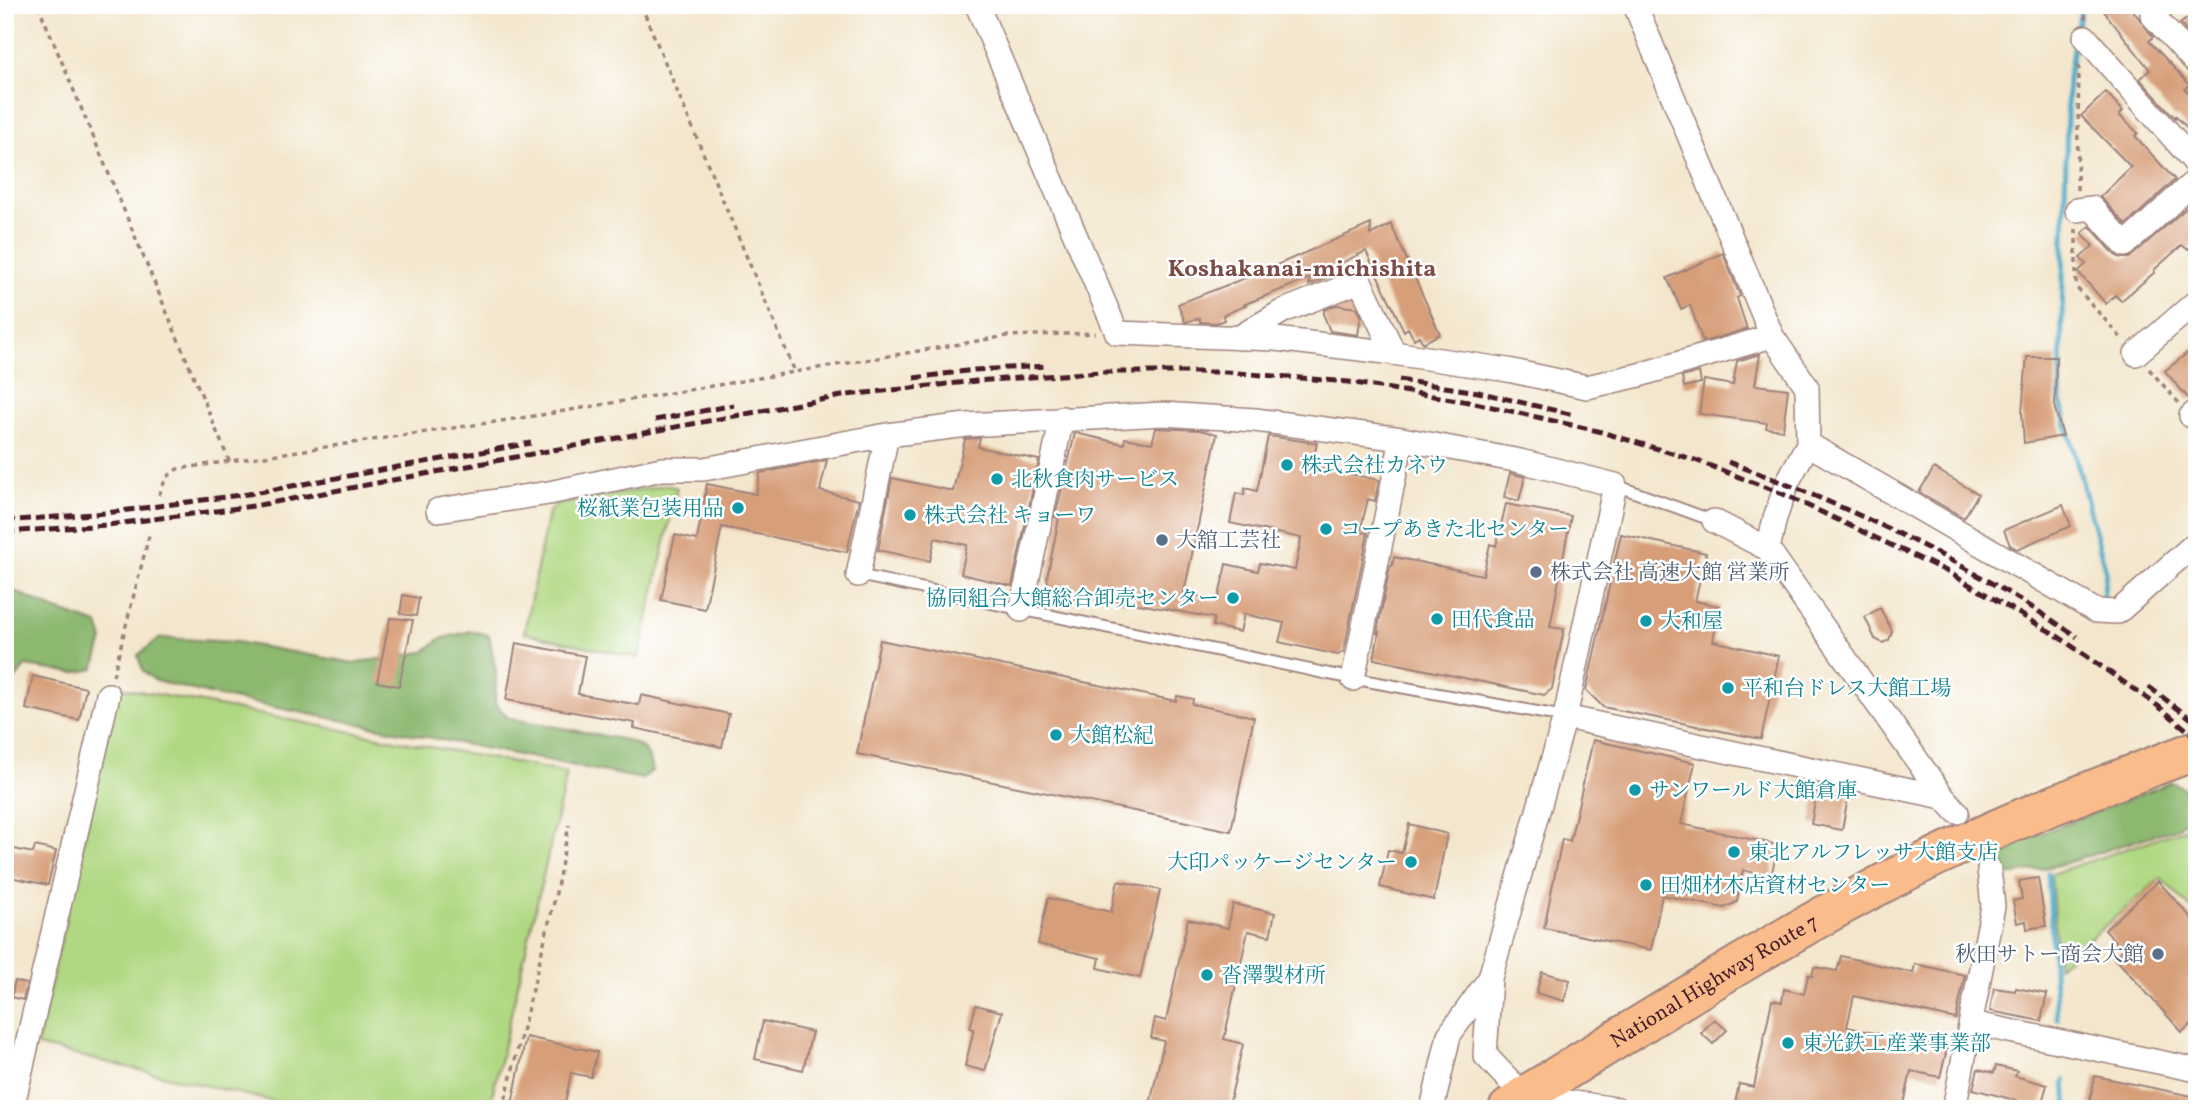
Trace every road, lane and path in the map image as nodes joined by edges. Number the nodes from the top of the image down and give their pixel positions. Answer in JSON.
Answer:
{"nodes":[{"id":1,"x":38,"y":5,"type":"edge"},
{"id":2,"x":641,"y":5,"type":"edge"},
{"id":3,"x":977,"y":5,"type":"edge"},
{"id":4,"x":1635,"y":5,"type":"edge"},
{"id":5,"x":2164,"y":5,"type":"edge"},
{"id":6,"x":2085,"y":37,"type":"dead end"},
{"id":7,"x":2197,"y":64,"type":"edge"},
{"id":8,"x":2197,"y":165,"type":"edge"},
{"id":9,"x":2197,"y":179,"type":"edge"},
{"id":10,"x":2077,"y":210,"type":"dead end"},
{"id":11,"x":2197,"y":301,"type":"edge"},
{"id":12,"x":1117,"y":333,"type":"junction"},
{"id":13,"x":1772,"y":336,"type":"junction"},
{"id":14,"x":1238,"y":338,"type":"junction"},
{"id":15,"x":1394,"y":353,"type":"junction"},
{"id":16,"x":2136,"y":354,"type":"dead end"},
{"id":17,"x":795,"y":372,"type":"junction"},
{"id":18,"x":1062,"y":418,"type":"junction"},
{"id":19,"x":887,"y":435,"type":"junction"},
{"id":20,"x":1402,"y":439,"type":"junction"},
{"id":21,"x":1808,"y":444,"type":"junction"},
{"id":22,"x":230,"y":463,"type":"junction"},
{"id":23,"x":1615,"y":485,"type":"junction"},
{"id":24,"x":159,"y":495,"type":"dead end"},
{"id":25,"x":438,"y":510,"type":"dead end"},
{"id":26,"x":1714,"y":521,"type":"joint"},
{"id":27,"x":150,"y":532,"type":"dead end"},
{"id":28,"x":2197,"y":542,"type":"edge"},
{"id":29,"x":1768,"y":549,"type":"junction"},
{"id":30,"x":858,"y":575,"type":"joint"},
{"id":31,"x":1021,"y":610,"type":"junction"},
{"id":32,"x":1353,"y":679,"type":"junction"},
{"id":33,"x":108,"y":695,"type":"joint"},
{"id":34,"x":1565,"y":718,"type":"junction"},
{"id":35,"x":2180,"y":756,"type":"edge"},
{"id":36,"x":569,"y":825,"type":"dead end"},
{"id":37,"x":1989,"y":869,"type":"dead end"},
{"id":38,"x":1490,"y":978,"type":"junction"},
{"id":39,"x":1971,"y":1023,"type":"junction"},
{"id":40,"x":15,"y":1054,"type":"edge"},
{"id":41,"x":2197,"y":1070,"type":"edge"},
{"id":42,"x":1516,"y":1102,"type":"edge"},
{"id":43,"x":12,"y":1109,"type":"edge"},
{"id":44,"x":503,"y":1109,"type":"edge"},
{"id":45,"x":1432,"y":1109,"type":"edge"},
{"id":46,"x":1617,"y":1109,"type":"edge"},
{"id":47,"x":1954,"y":1109,"type":"edge"}],
"edges":[{"from":1,"to":22,"type":"path"},
{"from":2,"to":17,"type":"path"},
{"from":3,"to":12,"type":"street"},
{"from":4,"to":13,"type":"street"},
{"from":5,"to":7,"type":"street"},
{"from":6,"to":8,"type":"street"},
{"from":9,"to":10,"type":"street"},
{"from":11,"to":16,"type":"street"},
{"from":12,"to":14,"type":"street"},
{"from":12,"to":17,"type":"path"},
{"from":13,"to":15,"type":"street"},
{"from":13,"to":21,"type":"street"},
{"from":14,"to":15,"type":"street"},
{"from":14,"to":15,"type":"street"},
{"from":17,"to":22,"type":"path"},
{"from":18,"to":19,"type":"street"},
{"from":18,"to":20,"type":"street"},
{"from":18,"to":31,"type":"street"},
{"from":19,"to":25,"type":"street"},
{"from":19,"to":30,"type":"street"},
{"from":20,"to":23,"type":"street"},
{"from":20,"to":32,"type":"street"},
{"from":21,"to":28,"type":"street"},
{"from":21,"to":29,"type":"street"},
{"from":22,"to":24,"type":"path"},
{"from":23,"to":26,"type":"lane"},
{"from":23,"to":34,"type":"street"},
{"from":26,"to":29,"type":"street"},
{"from":27,"to":33,"type":"path"},
{"from":29,"to":34,"type":"street"},
{"from":30,"to":31,"type":"lane"},
{"from":31,"to":32,"type":"lane"},
{"from":32,"to":34,"type":"lane"},
{"from":33,"to":40,"type":"street"},
{"from":34,"to":38,"type":"street"},
{"from":35,"to":42,"type":"highway","name":"National Highway Route 7"},
{"from":36,"to":44,"type":"path"},
{"from":37,"to":39,"type":"street"},
{"from":38,"to":42,"type":"street"},
{"from":38,"to":45,"type":"street"},
{"from":39,"to":41,"type":"street"},
{"from":39,"to":47,"type":"street"},
{"from":40,"to":43,"type":"street"},
{"from":42,"to":46,"type":"street"}]}
